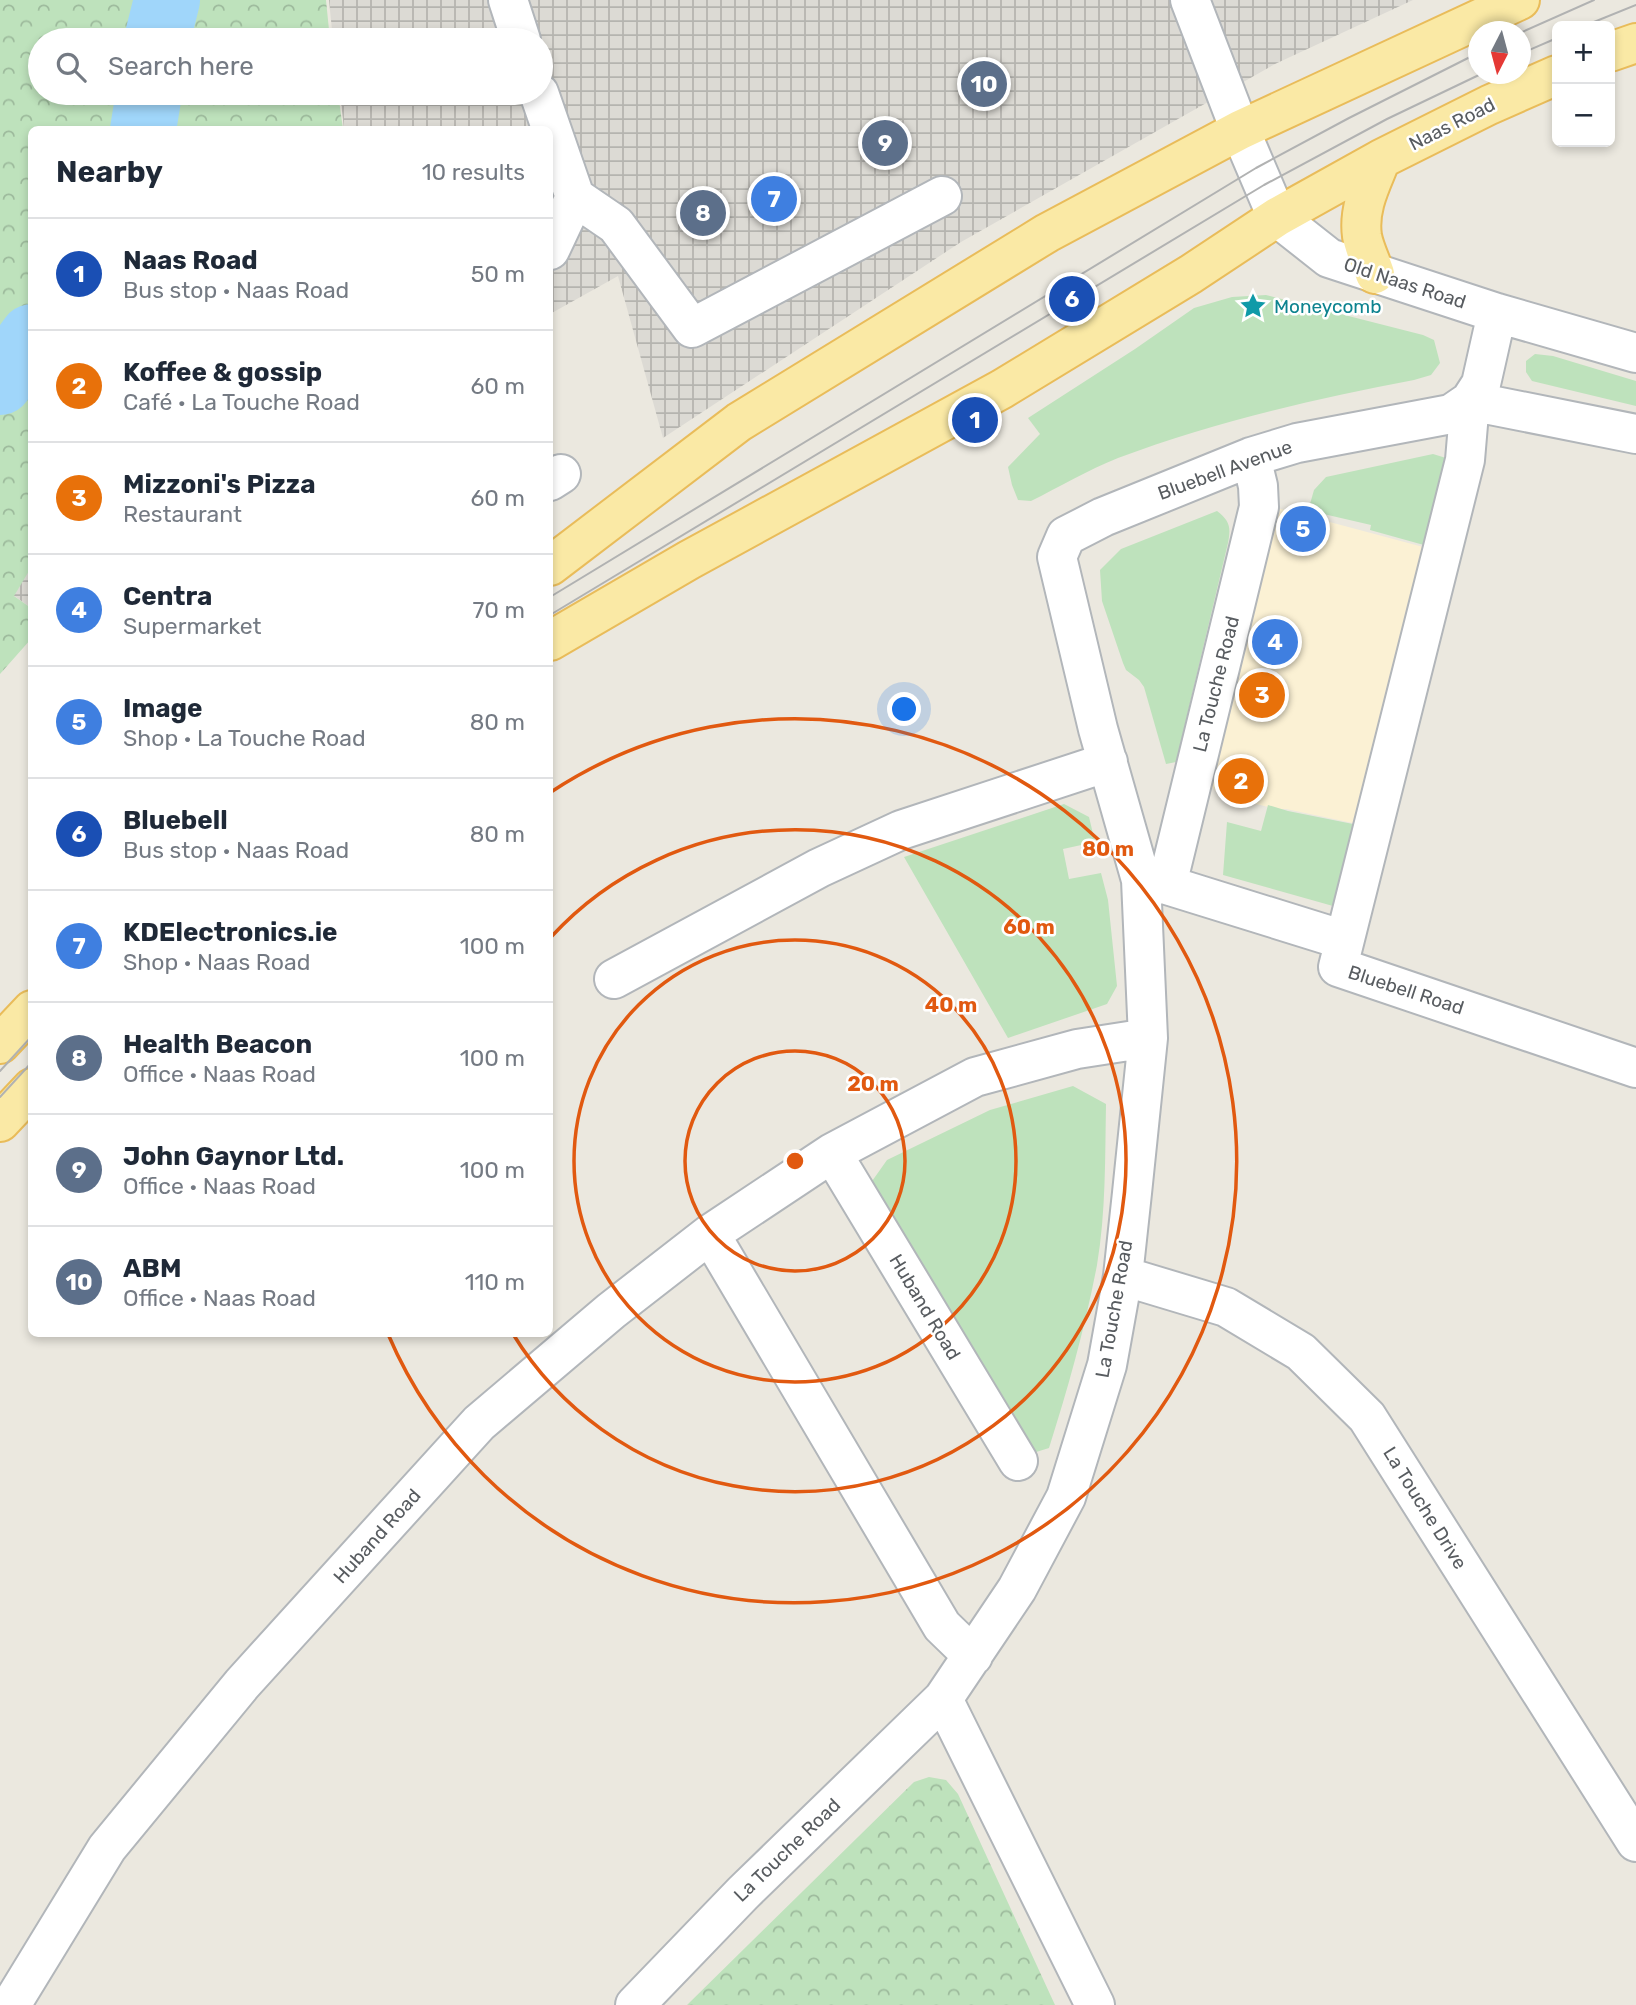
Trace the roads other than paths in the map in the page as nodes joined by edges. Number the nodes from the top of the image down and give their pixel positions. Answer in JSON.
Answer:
{"nodes":[{"id":1,"x":508,"y":0,"type":"edge"},
{"id":2,"x":1190,"y":0,"type":"edge"},
{"id":3,"x":1520,"y":0,"type":"edge"},
{"id":4,"x":517,"y":28,"type":"edge"},
{"id":5,"x":1636,"y":43,"type":"edge"},
{"id":6,"x":1615,"y":50,"type":"edge"},
{"id":7,"x":1552,"y":77,"type":"edge"},
{"id":8,"x":543,"y":105,"type":"edge"},
{"id":9,"x":550,"y":126,"type":"edge"},
{"id":10,"x":1240,"y":130,"type":"junction"},
{"id":11,"x":553,"y":133,"type":"edge"},
{"id":12,"x":1381,"y":159,"type":"junction"},
{"id":13,"x":942,"y":196,"type":"dead end"},
{"id":14,"x":575,"y":197,"type":"junction"},
{"id":15,"x":1277,"y":217,"type":"junction"},
{"id":16,"x":553,"y":244,"type":"edge"},
{"id":17,"x":1375,"y":274,"type":"junction"},
{"id":18,"x":1497,"y":313,"type":"junction"},
{"id":19,"x":1636,"y":353,"type":"edge"},
{"id":20,"x":1471,"y":401,"type":"junction"},
{"id":21,"x":1636,"y":434,"type":"edge"},
{"id":22,"x":1251,"y":457,"type":"junction"},
{"id":23,"x":1066,"y":536,"type":"joint"},
{"id":24,"x":553,"y":564,"type":"edge"},
{"id":25,"x":553,"y":639,"type":"edge"},
{"id":26,"x":1108,"y":762,"type":"junction"},
{"id":27,"x":1154,"y":883,"type":"junction"},
{"id":28,"x":1344,"y":940,"type":"junction"},
{"id":29,"x":614,"y":979,"type":"dead end"},
{"id":30,"x":28,"y":1014,"type":"edge"},
{"id":31,"x":1148,"y":1038,"type":"junction"},
{"id":32,"x":0,"y":1044,"type":"edge"},
{"id":33,"x":1636,"y":1068,"type":"edge"},
{"id":34,"x":28,"y":1092,"type":"edge"},
{"id":35,"x":0,"y":1122,"type":"edge"},
{"id":36,"x":832,"y":1153,"type":"junction"},
{"id":37,"x":710,"y":1234,"type":"junction"},
{"id":38,"x":1123,"y":1276,"type":"junction"},
{"id":39,"x":1018,"y":1461,"type":"dead end"},
{"id":40,"x":972,"y":1656,"type":"junction"},
{"id":41,"x":943,"y":1699,"type":"junction"},
{"id":42,"x":1636,"y":1842,"type":"edge"},
{"id":43,"x":11,"y":2005,"type":"edge"},
{"id":44,"x":635,"y":2005,"type":"edge"},
{"id":45,"x":1095,"y":2005,"type":"edge"}],
"edges":[{"from":1,"to":4,"type":"street"},
{"from":2,"to":10,"type":"street","name":"Old Naas Road"},
{"from":3,"to":10,"type":"main road"},
{"from":5,"to":6,"type":"main road"},
{"from":7,"to":12,"type":"main road","name":"Naas Road"},
{"from":8,"to":9,"type":"street"},
{"from":10,"to":15,"type":"street","name":"Old Naas Road"},
{"from":10,"to":24,"type":"main road"},
{"from":11,"to":14,"type":"street"},
{"from":12,"to":15,"type":"main road","name":"Naas Road"},
{"from":12,"to":17,"type":"main road"},
{"from":13,"to":14,"type":"street"},
{"from":14,"to":16,"type":"street"},
{"from":15,"to":17,"type":"street","name":"Old Naas Road"},
{"from":15,"to":25,"type":"main road","name":"Naas Road"},
{"from":17,"to":18,"type":"street","name":"Old Naas Road"},
{"from":18,"to":19,"type":"street","name":"Old Naas Road"},
{"from":18,"to":20,"type":"street"},
{"from":20,"to":21,"type":"street"},
{"from":20,"to":22,"type":"street","name":"Bluebell Avenue"},
{"from":20,"to":28,"type":"street"},
{"from":22,"to":23,"type":"street","name":"Bluebell Avenue"},
{"from":22,"to":27,"type":"street","name":"La Touche Road"},
{"from":23,"to":26,"type":"street","name":"La Touche Road"},
{"from":26,"to":27,"type":"street","name":"La Touche Road"},
{"from":26,"to":29,"type":"street"},
{"from":27,"to":28,"type":"street","name":"Bluebell Road"},
{"from":27,"to":31,"type":"street","name":"La Touche Road"},
{"from":28,"to":33,"type":"street","name":"Bluebell Road"},
{"from":30,"to":32,"type":"main road"},
{"from":31,"to":36,"type":"street","name":"Huband Road"},
{"from":31,"to":38,"type":"street","name":"La Touche Road"},
{"from":34,"to":35,"type":"main road"},
{"from":36,"to":37,"type":"street","name":"Huband Road"},
{"from":36,"to":39,"type":"street","name":"Huband Road"},
{"from":37,"to":40,"type":"street"},
{"from":37,"to":43,"type":"street","name":"Huband Road"},
{"from":38,"to":40,"type":"street","name":"La Touche Road"},
{"from":38,"to":42,"type":"street","name":"La Touche Drive"},
{"from":40,"to":41,"type":"street","name":"La Touche Road"},
{"from":41,"to":44,"type":"street","name":"La Touche Road"},
{"from":41,"to":45,"type":"street"}]}
